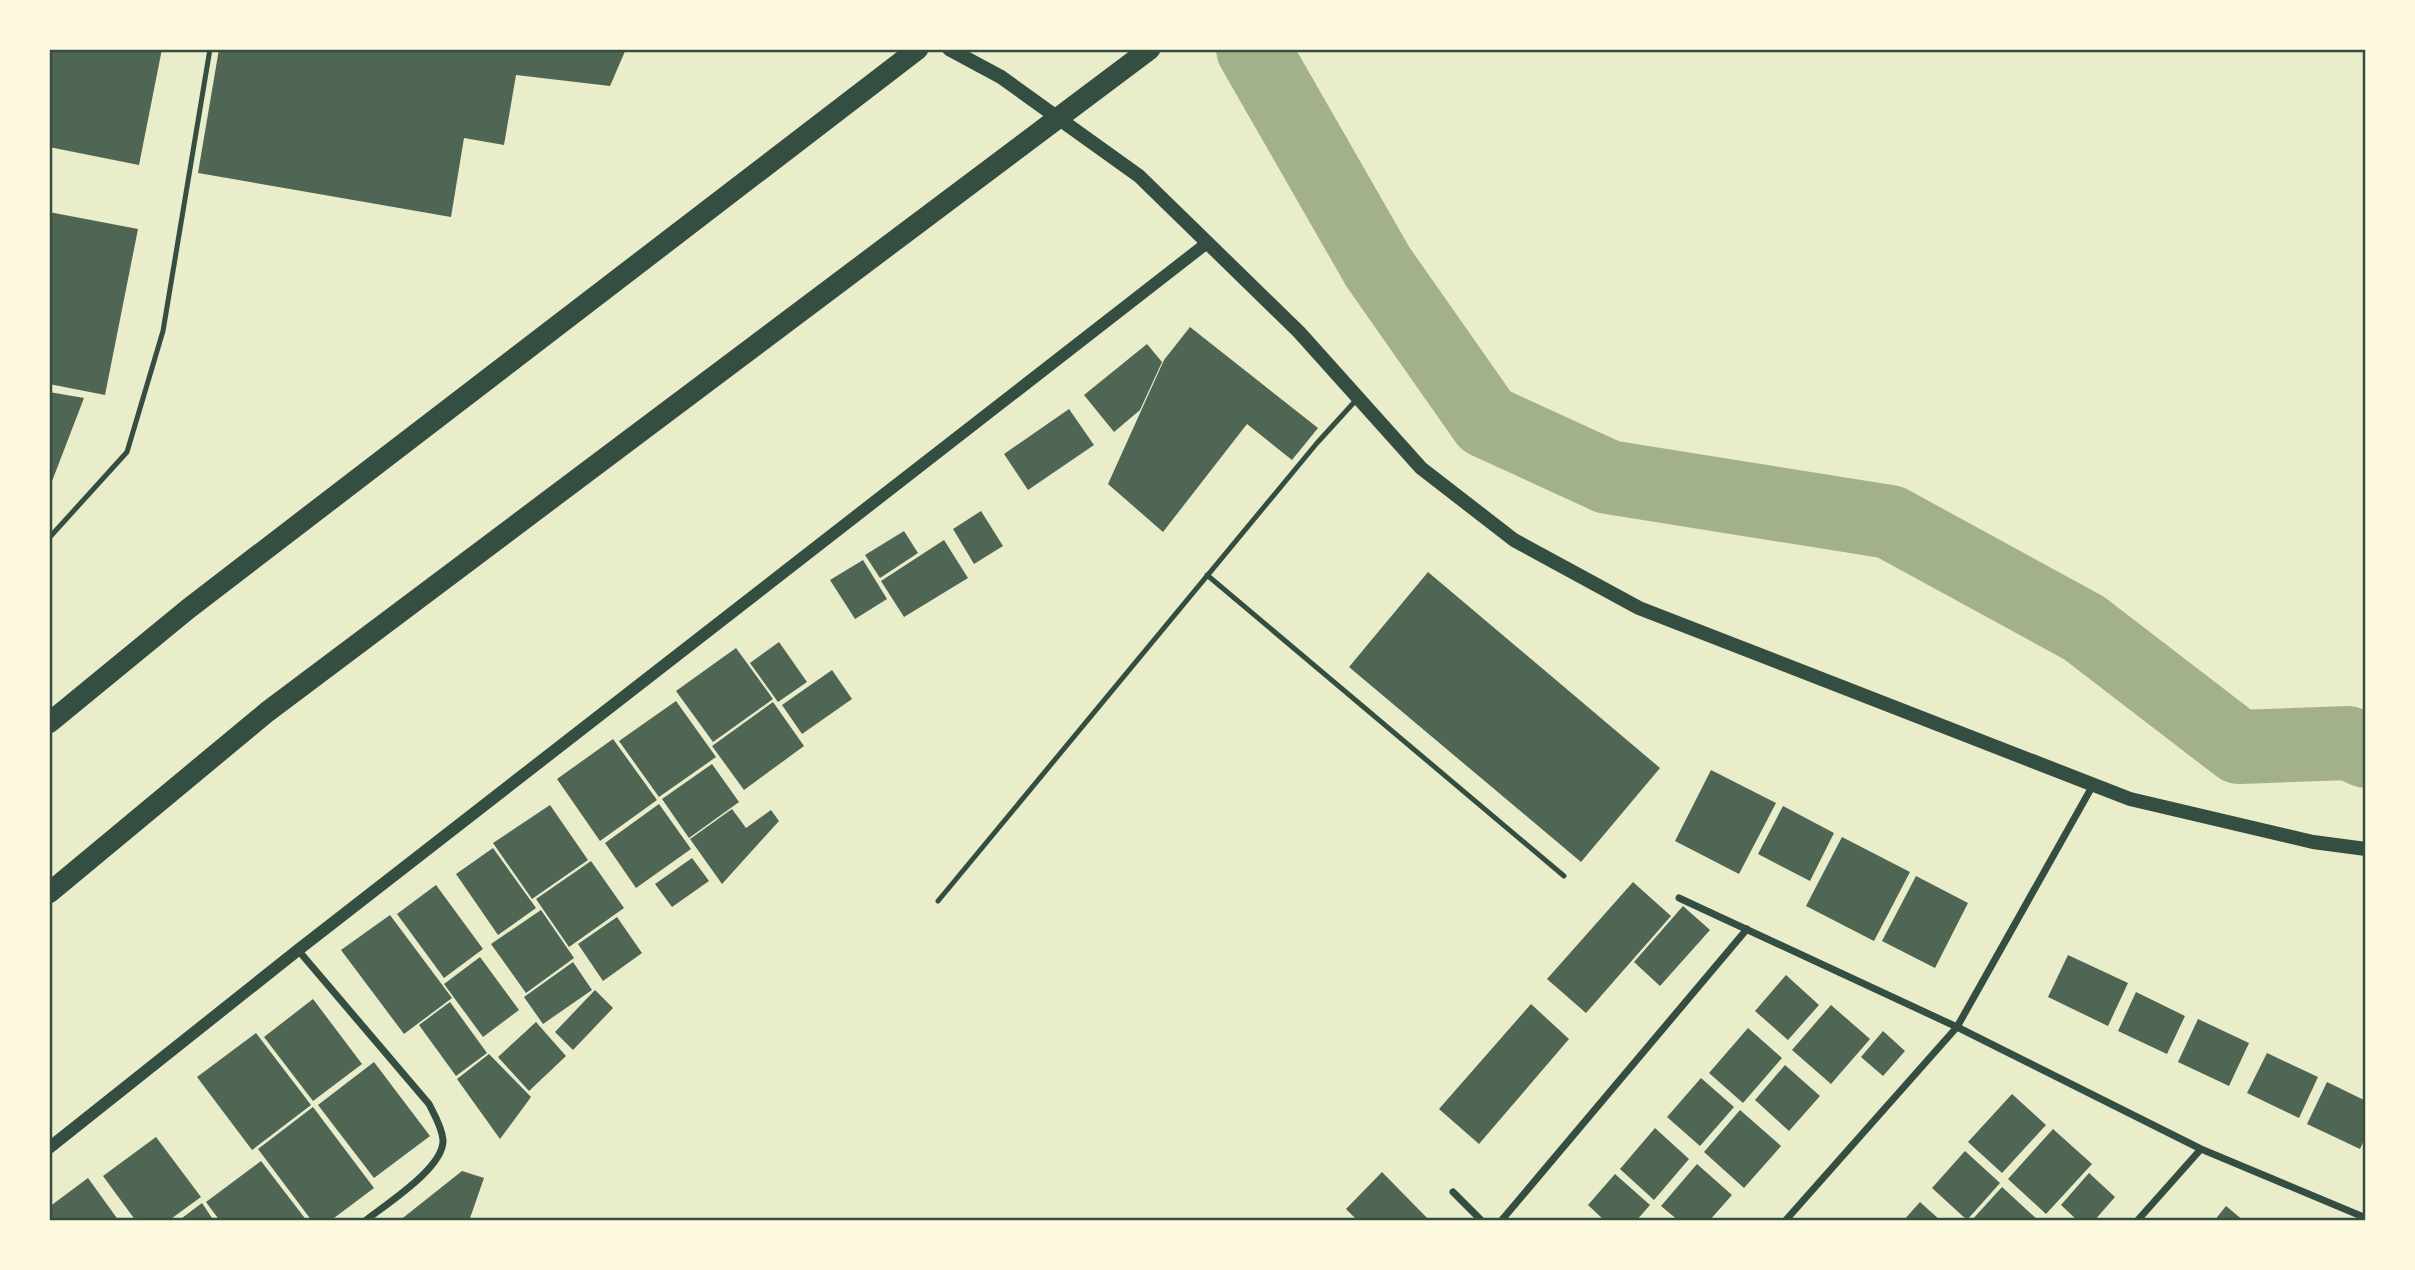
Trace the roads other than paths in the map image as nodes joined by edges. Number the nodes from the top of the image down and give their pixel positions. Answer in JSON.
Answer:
{"nodes":[{"id":1,"x":210,"y":49,"type":"edge"},
{"id":2,"x":918,"y":49,"type":"edge"},
{"id":3,"x":949,"y":49,"type":"edge"},
{"id":4,"x":1150,"y":49,"type":"edge"},
{"id":5,"x":1207,"y":243,"type":"junction"},
{"id":6,"x":1358,"y":398,"type":"junction"},
{"id":7,"x":49,"y":538,"type":"edge"},
{"id":8,"x":1207,"y":575,"type":"junction"},
{"id":9,"x":49,"y":723,"type":"edge"},
{"id":10,"x":2092,"y":785,"type":"junction"},
{"id":11,"x":2366,"y":849,"type":"edge"},
{"id":12,"x":1564,"y":876,"type":"dead end"},
{"id":13,"x":49,"y":893,"type":"edge"},
{"id":14,"x":1679,"y":898,"type":"dead end"},
{"id":15,"x":938,"y":901,"type":"dead end"},
{"id":16,"x":1747,"y":929,"type":"junction"},
{"id":17,"x":298,"y":950,"type":"junction"},
{"id":18,"x":1957,"y":1027,"type":"junction"},
{"id":19,"x":49,"y":1148,"type":"edge"},
{"id":20,"x":2201,"y":1149,"type":"junction"},
{"id":21,"x":1453,"y":1192,"type":"dead end"},
{"id":22,"x":2366,"y":1218,"type":"edge"},
{"id":23,"x":365,"y":1221,"type":"edge"},
{"id":24,"x":1482,"y":1221,"type":"edge"},
{"id":25,"x":1501,"y":1221,"type":"edge"},
{"id":26,"x":1785,"y":1221,"type":"edge"},
{"id":27,"x":2137,"y":1221,"type":"edge"}],
"edges":[{"from":1,"to":7,"type":"lane"},
{"from":2,"to":9,"type":"highway"},
{"from":3,"to":5,"type":"main road"},
{"from":4,"to":13,"type":"highway"},
{"from":5,"to":6,"type":"main road"},
{"from":5,"to":17,"type":"street"},
{"from":6,"to":8,"type":"lane"},
{"from":6,"to":10,"type":"main road"},
{"from":8,"to":12,"type":"lane"},
{"from":8,"to":15,"type":"lane"},
{"from":10,"to":11,"type":"main road"},
{"from":10,"to":18,"type":"street"},
{"from":14,"to":16,"type":"street"},
{"from":16,"to":18,"type":"street"},
{"from":16,"to":25,"type":"street"},
{"from":17,"to":19,"type":"street"},
{"from":17,"to":23,"type":"street"},
{"from":18,"to":20,"type":"street"},
{"from":18,"to":26,"type":"street"},
{"from":20,"to":22,"type":"street"},
{"from":20,"to":27,"type":"street"},
{"from":21,"to":24,"type":"street"}]}
